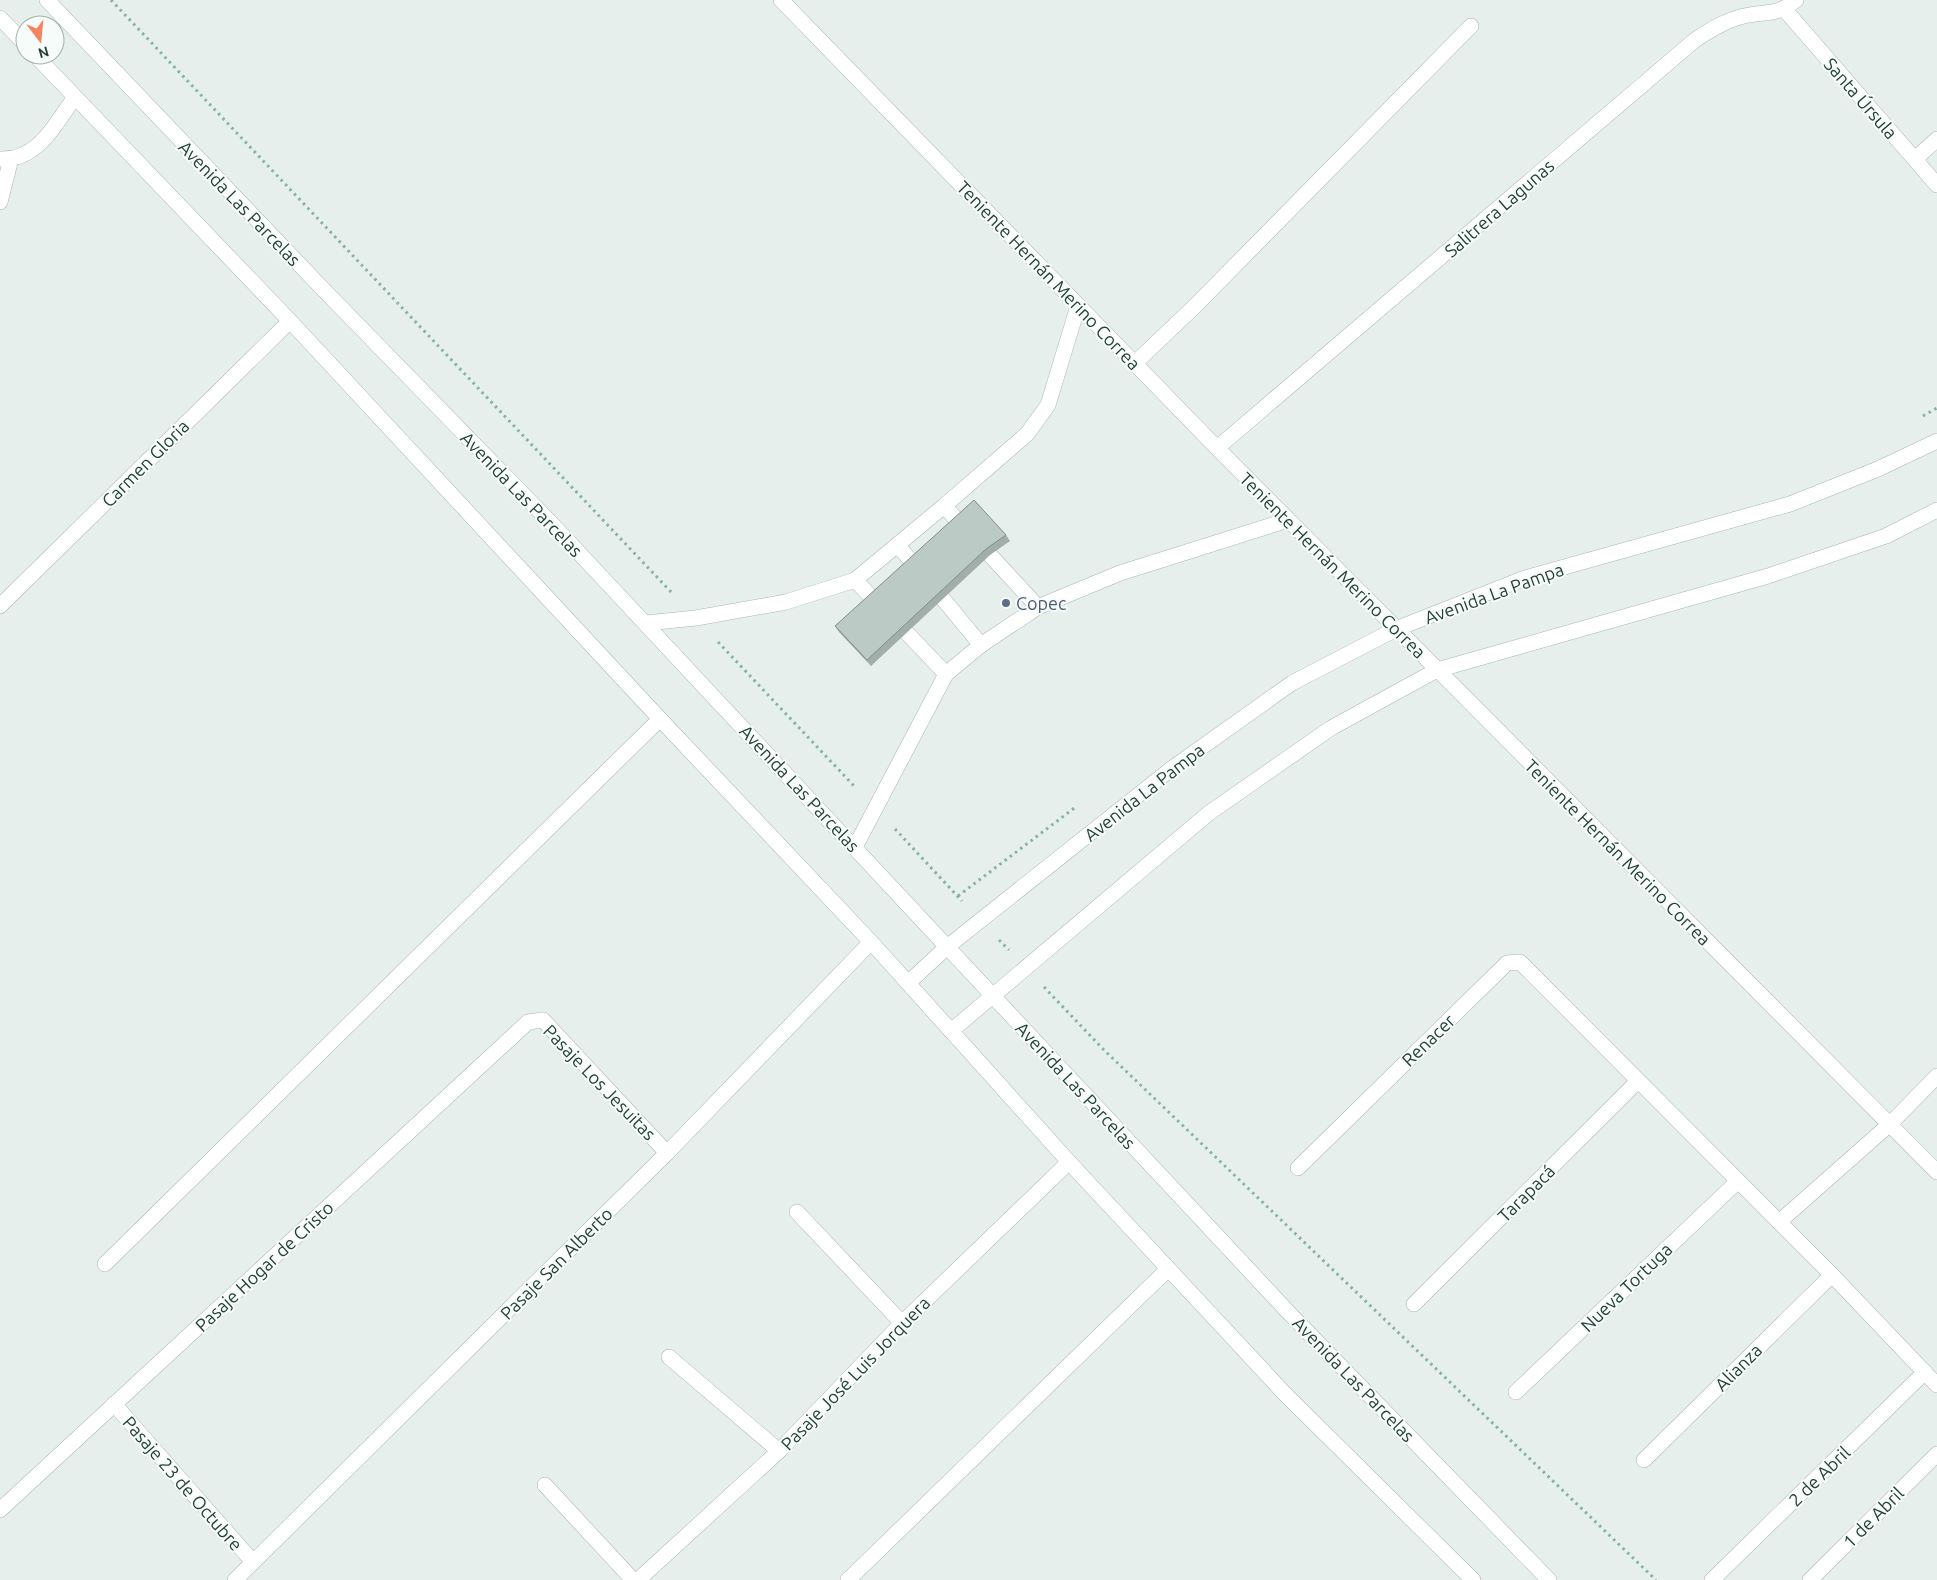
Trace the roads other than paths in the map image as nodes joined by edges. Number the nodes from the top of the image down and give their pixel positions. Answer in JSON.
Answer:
{"nodes":[{"id":1,"x":47,"y":0,"type":"edge"},
{"id":2,"x":781,"y":0,"type":"edge"},
{"id":3,"x":1796,"y":0,"type":"edge"},
{"id":4,"x":1784,"y":10,"type":"junction"},
{"id":5,"x":0,"y":18,"type":"edge"},
{"id":6,"x":1470,"y":26,"type":"dead end"},
{"id":7,"x":15,"y":34,"type":"edge"},
{"id":8,"x":45,"y":65,"type":"edge"},
{"id":9,"x":75,"y":96,"type":"junction"},
{"id":10,"x":1937,"y":139,"type":"edge"},
{"id":11,"x":5,"y":159,"type":"edge"},
{"id":12,"x":1914,"y":159,"type":"junction"},
{"id":13,"x":1937,"y":186,"type":"edge"},
{"id":14,"x":0,"y":202,"type":"edge"},
{"id":15,"x":1078,"y":306,"type":"junction"},
{"id":16,"x":290,"y":321,"type":"junction"},
{"id":17,"x":1135,"y":363,"type":"junction"},
{"id":18,"x":1937,"y":441,"type":"edge"},
{"id":19,"x":1217,"y":448,"type":"junction"},
{"id":20,"x":944,"y":506,"type":"junction"},
{"id":21,"x":1937,"y":510,"type":"edge"},
{"id":22,"x":1288,"y":520,"type":"junction"},
{"id":23,"x":960,"y":523,"type":"edge"},
{"id":24,"x":897,"y":545,"type":"junction"},
{"id":25,"x":990,"y":556,"type":"edge"},
{"id":26,"x":914,"y":564,"type":"edge"},
{"id":27,"x":855,"y":580,"type":"junction"},
{"id":28,"x":943,"y":599,"type":"edge"},
{"id":29,"x":874,"y":600,"type":"edge"},
{"id":30,"x":0,"y":606,"type":"edge"},
{"id":31,"x":1038,"y":607,"type":"junction"},
{"id":32,"x":646,"y":623,"type":"junction"},
{"id":33,"x":1396,"y":628,"type":"junction"},
{"id":34,"x":907,"y":633,"type":"edge"},
{"id":35,"x":981,"y":645,"type":"junction"},
{"id":36,"x":1437,"y":670,"type":"junction"},
{"id":37,"x":946,"y":674,"type":"junction"},
{"id":38,"x":660,"y":719,"type":"junction"},
{"id":39,"x":855,"y":847,"type":"junction"},
{"id":40,"x":871,"y":942,"type":"junction"},
{"id":41,"x":947,"y":946,"type":"junction"},
{"id":42,"x":908,"y":983,"type":"junction"},
{"id":43,"x":992,"y":995,"type":"junction"},
{"id":44,"x":528,"y":1022,"type":"joint"},
{"id":45,"x":951,"y":1031,"type":"junction"},
{"id":46,"x":1937,"y":1076,"type":"edge"},
{"id":47,"x":1637,"y":1082,"type":"junction"},
{"id":48,"x":1890,"y":1124,"type":"junction"},
{"id":49,"x":667,"y":1153,"type":"junction"},
{"id":50,"x":1069,"y":1162,"type":"junction"},
{"id":51,"x":1298,"y":1168,"type":"dead end"},
{"id":52,"x":1937,"y":1172,"type":"edge"},
{"id":53,"x":1737,"y":1182,"type":"junction"},
{"id":54,"x":797,"y":1212,"type":"dead end"},
{"id":55,"x":1779,"y":1222,"type":"junction"},
{"id":56,"x":105,"y":1264,"type":"dead end"},
{"id":57,"x":1168,"y":1269,"type":"junction"},
{"id":58,"x":1832,"y":1275,"type":"junction"},
{"id":59,"x":1414,"y":1304,"type":"dead end"},
{"id":60,"x":902,"y":1323,"type":"junction"},
{"id":61,"x":669,"y":1357,"type":"dead end"},
{"id":62,"x":1925,"y":1372,"type":"junction"},
{"id":63,"x":1937,"y":1385,"type":"edge"},
{"id":64,"x":1516,"y":1392,"type":"dead end"},
{"id":65,"x":114,"y":1404,"type":"junction"},
{"id":66,"x":779,"y":1451,"type":"junction"},
{"id":67,"x":1937,"y":1454,"type":"edge"},
{"id":68,"x":1644,"y":1460,"type":"dead end"},
{"id":69,"x":546,"y":1485,"type":"dead end"},
{"id":70,"x":0,"y":1510,"type":"edge"},
{"id":71,"x":253,"y":1562,"type":"junction"},
{"id":72,"x":235,"y":1580,"type":"edge"},
{"id":73,"x":633,"y":1580,"type":"edge"},
{"id":74,"x":638,"y":1580,"type":"edge"},
{"id":75,"x":848,"y":1580,"type":"edge"},
{"id":76,"x":1473,"y":1580,"type":"edge"},
{"id":77,"x":1549,"y":1580,"type":"edge"},
{"id":78,"x":1712,"y":1580,"type":"edge"},
{"id":79,"x":1810,"y":1580,"type":"edge"}],
"edges":[{"from":1,"to":32,"type":"street","name":"Avenida Las Parcelas"},
{"from":2,"to":15,"type":"street","name":"Teniente Hernán Merino Correa"},
{"from":3,"to":4,"type":"street"},
{"from":4,"to":12,"type":"street","name":"Santa Úrsula"},
{"from":4,"to":19,"type":"street","name":"Salitrera Lagunas"},
{"from":5,"to":7,"type":"street"},
{"from":6,"to":17,"type":"street"},
{"from":8,"to":9,"type":"street"},
{"from":9,"to":11,"type":"street"},
{"from":9,"to":16,"type":"street"},
{"from":10,"to":12,"type":"street"},
{"from":11,"to":14,"type":"street"},
{"from":12,"to":13,"type":"street","name":"Santa Úrsula"},
{"from":15,"to":17,"type":"street","name":"Teniente Hernán Merino Correa"},
{"from":15,"to":20,"type":"street"},
{"from":16,"to":30,"type":"street","name":"Carmen Gloria"},
{"from":16,"to":38,"type":"street"},
{"from":17,"to":19,"type":"street","name":"Teniente Hernán Merino Correa"},
{"from":18,"to":33,"type":"street","name":"Avenida La Pampa"},
{"from":19,"to":22,"type":"street","name":"Teniente Hernán Merino Correa"},
{"from":20,"to":23,"type":"street"},
{"from":20,"to":24,"type":"street"},
{"from":21,"to":36,"type":"street"},
{"from":22,"to":31,"type":"street"},
{"from":22,"to":33,"type":"street","name":"Teniente Hernán Merino Correa"},
{"from":24,"to":26,"type":"street"},
{"from":24,"to":27,"type":"street"},
{"from":25,"to":31,"type":"street"},
{"from":27,"to":29,"type":"street"},
{"from":27,"to":32,"type":"street"},
{"from":28,"to":35,"type":"street"},
{"from":31,"to":35,"type":"street"},
{"from":32,"to":39,"type":"street","name":"Avenida Las Parcelas"},
{"from":33,"to":36,"type":"street","name":"Teniente Hernán Merino Correa"},
{"from":33,"to":41,"type":"street","name":"Avenida La Pampa"},
{"from":34,"to":37,"type":"street"},
{"from":35,"to":37,"type":"street"},
{"from":36,"to":43,"type":"street"},
{"from":36,"to":48,"type":"street","name":"Teniente Hernán Merino Correa"},
{"from":37,"to":39,"type":"street"},
{"from":38,"to":40,"type":"street"},
{"from":38,"to":56,"type":"street"},
{"from":39,"to":41,"type":"street","name":"Avenida Las Parcelas"},
{"from":40,"to":42,"type":"street"},
{"from":40,"to":49,"type":"street","name":"Pasaje San Alberto"},
{"from":41,"to":42,"type":"street","name":"Avenida La Pampa"},
{"from":41,"to":43,"type":"street","name":"Avenida Las Parcelas"},
{"from":42,"to":45,"type":"street"},
{"from":43,"to":45,"type":"street"},
{"from":43,"to":77,"type":"street","name":"Avenida Las Parcelas"},
{"from":44,"to":49,"type":"street","name":"Pasaje Los Jesuitas"},
{"from":44,"to":65,"type":"street","name":"Pasaje Hogar de Cristo"},
{"from":45,"to":50,"type":"street"},
{"from":46,"to":48,"type":"street"},
{"from":47,"to":51,"type":"street","name":"Renacer"},
{"from":47,"to":53,"type":"street"},
{"from":47,"to":59,"type":"street","name":"Tarapacá"},
{"from":48,"to":52,"type":"street","name":"Teniente Hernán Merino Correa"},
{"from":48,"to":55,"type":"street"},
{"from":49,"to":71,"type":"street","name":"Pasaje San Alberto"},
{"from":50,"to":57,"type":"street"},
{"from":50,"to":60,"type":"street","name":"Pasaje José Luis Jorquera"},
{"from":53,"to":55,"type":"street"},
{"from":53,"to":64,"type":"street","name":"Nueva Tortuga"},
{"from":54,"to":60,"type":"street"},
{"from":55,"to":58,"type":"street"},
{"from":57,"to":75,"type":"street"},
{"from":57,"to":76,"type":"street"},
{"from":58,"to":62,"type":"street"},
{"from":58,"to":68,"type":"street","name":"Alianza"},
{"from":60,"to":66,"type":"street","name":"Pasaje José Luis Jorquera"},
{"from":61,"to":66,"type":"street"},
{"from":62,"to":63,"type":"street"},
{"from":62,"to":78,"type":"street","name":"2 de Abril"},
{"from":65,"to":70,"type":"street","name":"Pasaje Hogar de Cristo"},
{"from":65,"to":71,"type":"street","name":"Pasaje 23 de Octubre"},
{"from":66,"to":74,"type":"street","name":"Pasaje José Luis Jorquera"},
{"from":67,"to":79,"type":"street","name":"1 de Abril"},
{"from":69,"to":73,"type":"street"},
{"from":71,"to":72,"type":"street","name":"Pasaje San Alberto"}]}
